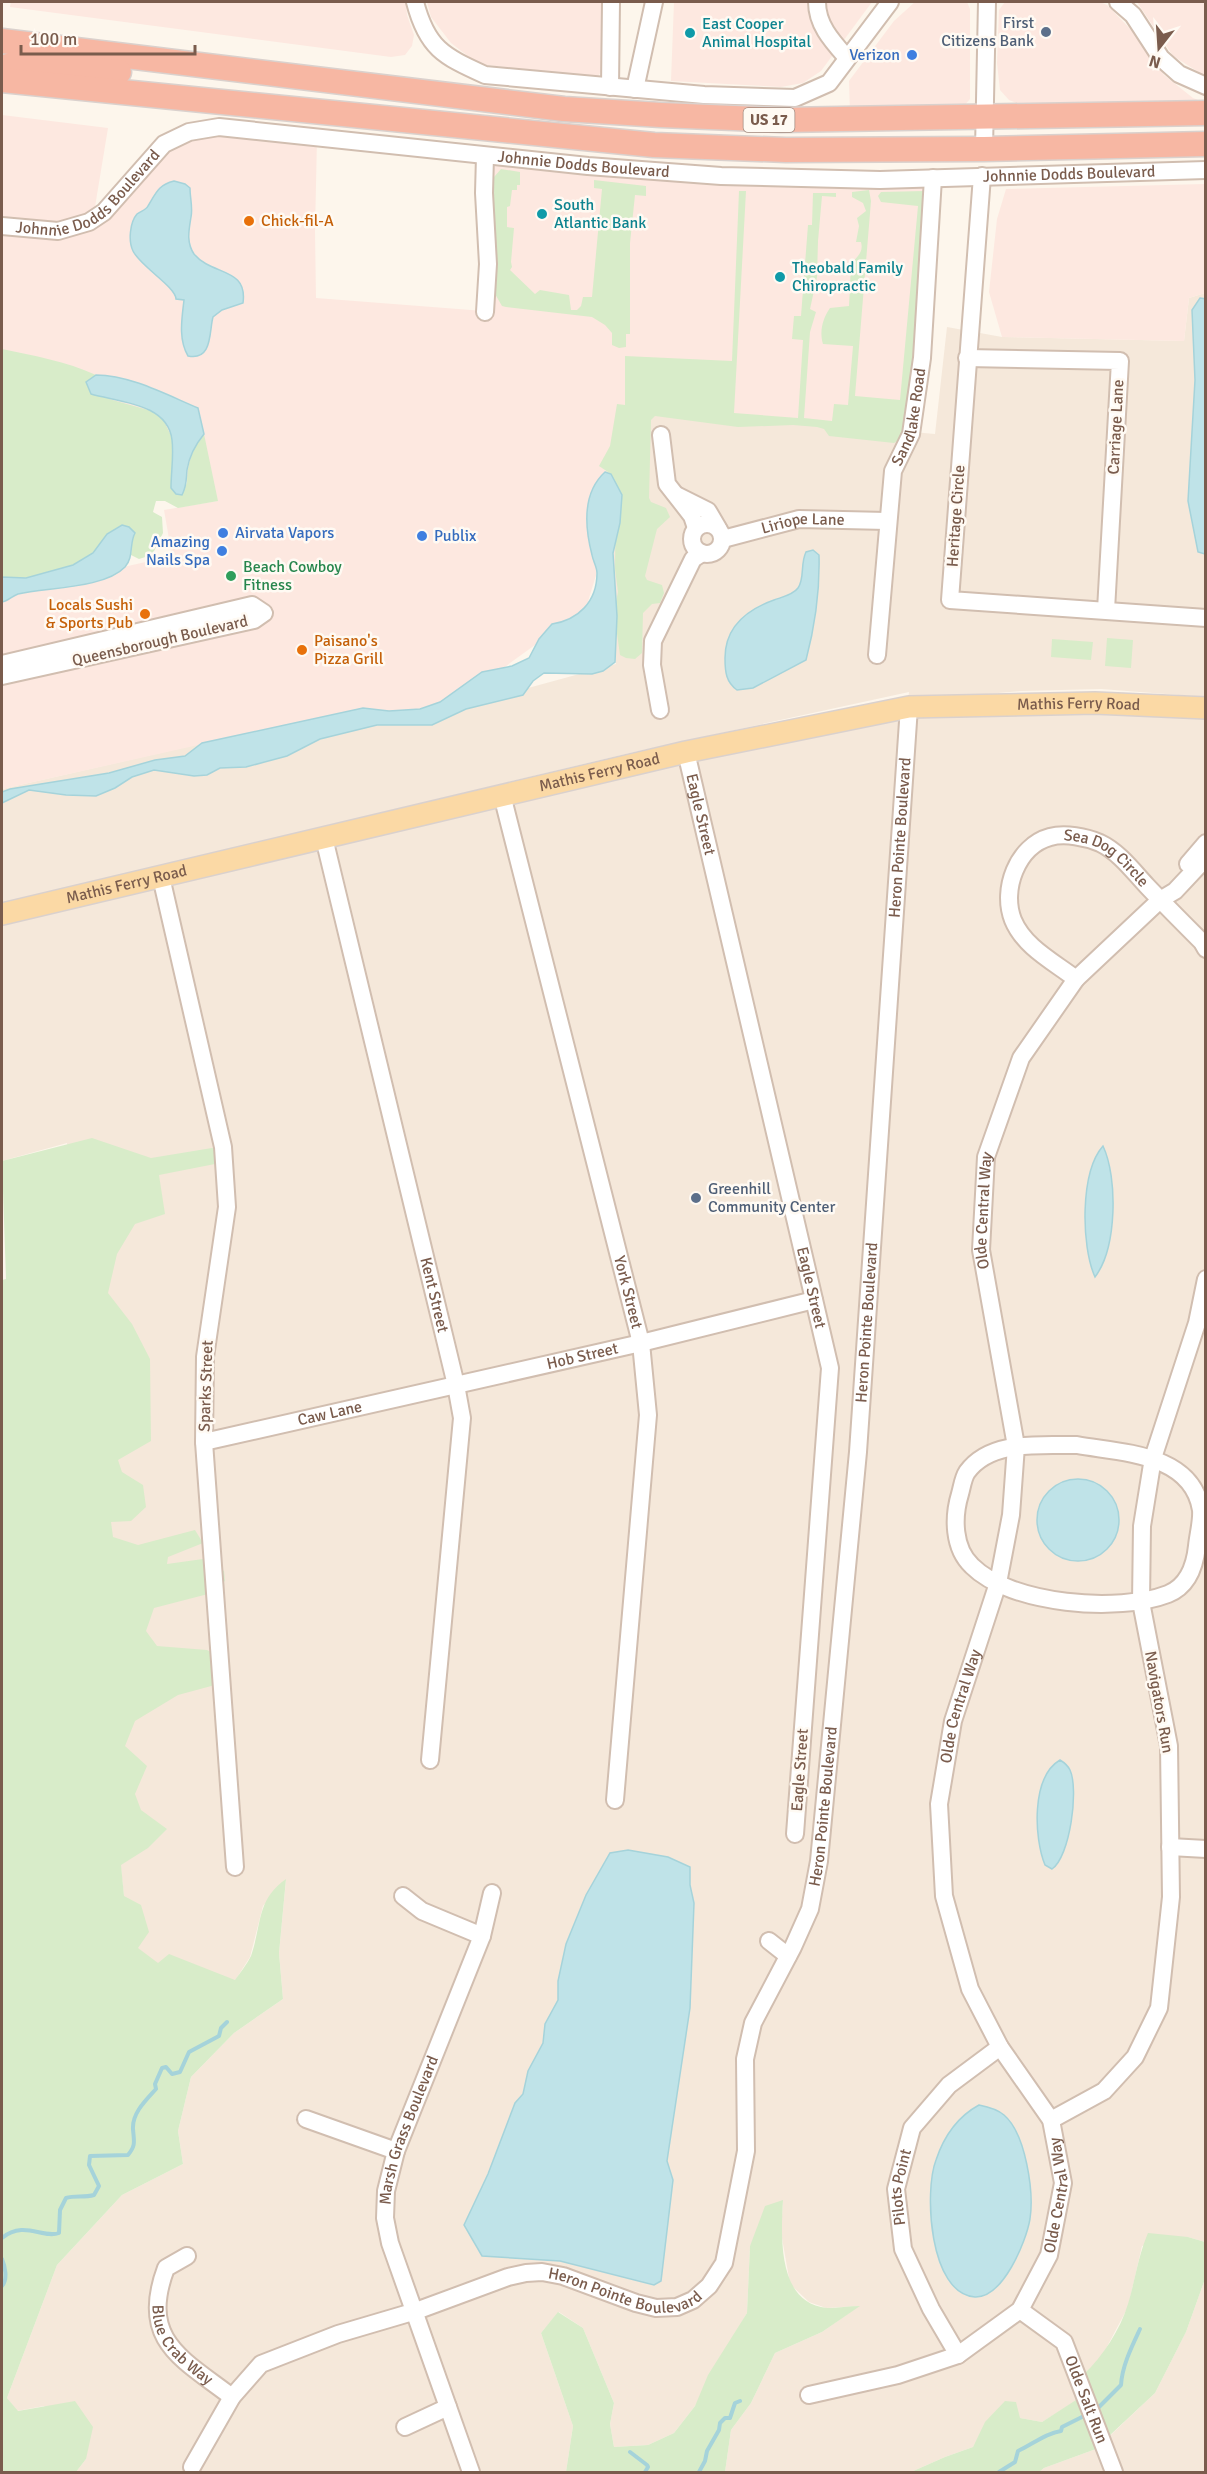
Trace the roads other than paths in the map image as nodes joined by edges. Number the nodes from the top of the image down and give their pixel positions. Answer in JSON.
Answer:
{"nodes":[{"id":1,"x":415,"y":2,"type":"edge"},
{"id":2,"x":611,"y":2,"type":"edge"},
{"id":3,"x":654,"y":2,"type":"edge"},
{"id":4,"x":818,"y":2,"type":"edge"},
{"id":5,"x":890,"y":2,"type":"edge"},
{"id":6,"x":987,"y":2,"type":"edge"},
{"id":7,"x":1118,"y":2,"type":"edge"},
{"id":8,"x":2,"y":42,"type":"edge"},
{"id":9,"x":847,"y":58,"type":"junction"},
{"id":10,"x":2,"y":68,"type":"edge"},
{"id":11,"x":2,"y":80,"type":"edge"},
{"id":12,"x":334,"y":82,"type":"junction"},
{"id":13,"x":1206,"y":86,"type":"edge"},
{"id":14,"x":610,"y":87,"type":"junction"},
{"id":15,"x":635,"y":89,"type":"junction"},
{"id":16,"x":1206,"y":113,"type":"edge"},
{"id":17,"x":985,"y":116,"type":"junction"},
{"id":18,"x":1206,"y":144,"type":"edge"},
{"id":19,"x":984,"y":149,"type":"junction"},
{"id":20,"x":485,"y":156,"type":"junction"},
{"id":21,"x":1206,"y":170,"type":"edge"},
{"id":22,"x":982,"y":176,"type":"junction"},
{"id":23,"x":933,"y":178,"type":"junction"},
{"id":24,"x":2,"y":226,"type":"edge"},
{"id":25,"x":485,"y":312,"type":"dead end"},
{"id":26,"x":967,"y":358,"type":"junction"},
{"id":27,"x":661,"y":435,"type":"dead end"},
{"id":28,"x":672,"y":493,"type":"junction"},
{"id":29,"x":887,"y":521,"type":"junction"},
{"id":30,"x":696,"y":528,"type":"junction"},
{"id":31,"x":720,"y":534,"type":"junction"},
{"id":32,"x":702,"y":553,"type":"junction"},
{"id":33,"x":1106,"y":610,"type":"junction"},
{"id":34,"x":1206,"y":618,"type":"edge"},
{"id":35,"x":877,"y":655,"type":"dead end"},
{"id":36,"x":2,"y":664,"type":"edge"},
{"id":37,"x":2,"y":676,"type":"edge"},
{"id":38,"x":909,"y":706,"type":"junction"},
{"id":39,"x":1206,"y":708,"type":"edge"},
{"id":40,"x":660,"y":710,"type":"dead end"},
{"id":41,"x":686,"y":752,"type":"junction"},
{"id":42,"x":502,"y":795,"type":"junction"},
{"id":43,"x":324,"y":838,"type":"junction"},
{"id":44,"x":1206,"y":843,"type":"edge"},
{"id":45,"x":1206,"y":858,"type":"edge"},
{"id":46,"x":161,"y":877,"type":"junction"},
{"id":47,"x":1160,"y":900,"type":"junction"},
{"id":48,"x":2,"y":914,"type":"edge"},
{"id":49,"x":1206,"y":950,"type":"edge"},
{"id":50,"x":1076,"y":979,"type":"junction"},
{"id":51,"x":1206,"y":1279,"type":"edge"},
{"id":52,"x":814,"y":1300,"type":"junction"},
{"id":53,"x":641,"y":1343,"type":"junction"},
{"id":54,"x":456,"y":1385,"type":"junction"},
{"id":55,"x":204,"y":1442,"type":"junction"},
{"id":56,"x":1016,"y":1446,"type":"junction"},
{"id":57,"x":1153,"y":1458,"type":"junction"},
{"id":58,"x":998,"y":1583,"type":"junction"},
{"id":59,"x":1141,"y":1602,"type":"junction"},
{"id":60,"x":430,"y":1760,"type":"dead end"},
{"id":61,"x":615,"y":1800,"type":"dead end"},
{"id":62,"x":795,"y":1834,"type":"dead end"},
{"id":63,"x":1170,"y":1847,"type":"junction"},
{"id":64,"x":1206,"y":1849,"type":"edge"},
{"id":65,"x":235,"y":1867,"type":"dead end"},
{"id":66,"x":492,"y":1893,"type":"dead end"},
{"id":67,"x":403,"y":1896,"type":"dead end"},
{"id":68,"x":482,"y":1936,"type":"junction"},
{"id":69,"x":769,"y":1941,"type":"dead end"},
{"id":70,"x":788,"y":1956,"type":"junction"},
{"id":71,"x":1000,"y":2047,"type":"junction"},
{"id":72,"x":306,"y":2119,"type":"dead end"},
{"id":73,"x":1051,"y":2120,"type":"junction"},
{"id":74,"x":396,"y":2151,"type":"junction"},
{"id":75,"x":187,"y":2256,"type":"dead end"},
{"id":76,"x":1020,"y":2310,"type":"junction"},
{"id":77,"x":416,"y":2311,"type":"junction"},
{"id":78,"x":958,"y":2355,"type":"junction"},
{"id":79,"x":809,"y":2395,"type":"dead end"},
{"id":80,"x":232,"y":2397,"type":"junction"},
{"id":81,"x":448,"y":2407,"type":"junction"},
{"id":82,"x":405,"y":2427,"type":"dead end"},
{"id":83,"x":1112,"y":2466,"type":"edge"},
{"id":84,"x":192,"y":2467,"type":"dead end"},
{"id":85,"x":471,"y":2472,"type":"edge"}],
"edges":[{"from":1,"to":14,"type":"street"},
{"from":2,"to":14,"type":"street"},
{"from":3,"to":15,"type":"street"},
{"from":4,"to":9,"type":"street"},
{"from":5,"to":9,"type":"street"},
{"from":6,"to":17,"type":"street"},
{"from":7,"to":13,"type":"street"},
{"from":8,"to":12,"type":"highway","number":"US 17"},
{"from":9,"to":15,"type":"street"},
{"from":10,"to":12,"type":"highway"},
{"from":11,"to":19,"type":"highway","name":"Johnnie Dodds Boulevard","number":"US 17"},
{"from":12,"to":17,"type":"highway","number":"US 17"},
{"from":14,"to":15,"type":"street"},
{"from":16,"to":17,"type":"highway","number":"US 17"},
{"from":17,"to":19,"type":"street"},
{"from":18,"to":19,"type":"highway","name":"Johnnie Dodds Boulevard","number":"US 17"},
{"from":20,"to":23,"type":"street","name":"Johnnie Dodds Boulevard"},
{"from":20,"to":24,"type":"street","name":"Johnnie Dodds Boulevard"},
{"from":20,"to":25,"type":"street"},
{"from":21,"to":22,"type":"street","name":"Johnnie Dodds Boulevard"},
{"from":22,"to":23,"type":"street","name":"Johnnie Dodds Boulevard"},
{"from":22,"to":26,"type":"street","name":"Heritage Circle"},
{"from":23,"to":29,"type":"street","name":"Sandlake Road"},
{"from":26,"to":33,"type":"street","name":"Heritage Circle"},
{"from":26,"to":33,"type":"street","name":"Carriage Lane"},
{"from":27,"to":28,"type":"street"},
{"from":28,"to":30,"type":"street"},
{"from":28,"to":31,"type":"street"},
{"from":29,"to":31,"type":"street","name":"Liriope Lane"},
{"from":29,"to":35,"type":"street","name":"Sandlake Road"},
{"from":30,"to":31,"type":"street"},
{"from":30,"to":32,"type":"street"},
{"from":31,"to":32,"type":"street"},
{"from":32,"to":40,"type":"street"},
{"from":33,"to":34,"type":"street","name":"Heritage Circle"},
{"from":36,"to":37,"type":"street","name":"Queensborough Boulevard"},
{"from":38,"to":39,"type":"main road","name":"Mathis Ferry Road"},
{"from":38,"to":41,"type":"main road","name":"Mathis Ferry Road"},
{"from":38,"to":70,"type":"street","name":"Heron Pointe Boulevard"},
{"from":41,"to":42,"type":"main road","name":"Mathis Ferry Road"},
{"from":41,"to":52,"type":"street","name":"Eagle Street"},
{"from":42,"to":43,"type":"main road","name":"Mathis Ferry Road"},
{"from":42,"to":53,"type":"street","name":"York Street"},
{"from":43,"to":46,"type":"main road","name":"Mathis Ferry Road"},
{"from":43,"to":54,"type":"street","name":"Kent Street"},
{"from":44,"to":47,"type":"street","name":"Olde Central Way"},
{"from":45,"to":47,"type":"street","name":"Olde Central Way"},
{"from":46,"to":48,"type":"main road","name":"Mathis Ferry Road"},
{"from":46,"to":55,"type":"street","name":"Sparks Street"},
{"from":47,"to":49,"type":"street"},
{"from":47,"to":50,"type":"street","name":"Olde Central Way"},
{"from":47,"to":50,"type":"street","name":"Sea Dog Circle"},
{"from":50,"to":56,"type":"street","name":"Olde Central Way"},
{"from":51,"to":57,"type":"street","name":"Navigators Run"},
{"from":52,"to":53,"type":"street","name":"Hob Street"},
{"from":52,"to":62,"type":"street","name":"Eagle Street"},
{"from":53,"to":54,"type":"street","name":"Hob Street"},
{"from":53,"to":61,"type":"street","name":"York Street"},
{"from":54,"to":55,"type":"street","name":"Caw Lane"},
{"from":54,"to":60,"type":"street","name":"Kent Street"},
{"from":55,"to":65,"type":"street","name":"Sparks Street"},
{"from":56,"to":57,"type":"street"},
{"from":56,"to":58,"type":"street","name":"Olde Central Way"},
{"from":56,"to":58,"type":"street"},
{"from":57,"to":59,"type":"street","name":"Navigators Run"},
{"from":57,"to":59,"type":"street"},
{"from":58,"to":59,"type":"street"},
{"from":58,"to":71,"type":"street","name":"Olde Central Way"},
{"from":59,"to":63,"type":"street","name":"Navigators Run"},
{"from":63,"to":64,"type":"street"},
{"from":63,"to":73,"type":"street","name":"Navigators Run"},
{"from":66,"to":68,"type":"street","name":"Marsh Grass Boulevard"},
{"from":67,"to":68,"type":"street"},
{"from":68,"to":74,"type":"street","name":"Marsh Grass Boulevard"},
{"from":69,"to":70,"type":"street"},
{"from":70,"to":77,"type":"street","name":"Heron Pointe Boulevard"},
{"from":71,"to":73,"type":"street","name":"Olde Central Way"},
{"from":71,"to":78,"type":"street","name":"Pilots Point"},
{"from":72,"to":74,"type":"street"},
{"from":73,"to":76,"type":"street","name":"Olde Central Way"},
{"from":74,"to":77,"type":"street","name":"Marsh Grass Boulevard"},
{"from":75,"to":80,"type":"street","name":"Blue Crab Way"},
{"from":76,"to":78,"type":"street","name":"Olde Central Way"},
{"from":76,"to":83,"type":"street","name":"Olde Salt Run"},
{"from":77,"to":80,"type":"street","name":"Heron Pointe Boulevard"},
{"from":77,"to":81,"type":"street","name":"Marsh Grass Boulevard"},
{"from":78,"to":79,"type":"street","name":"Olde Central Way"},
{"from":80,"to":84,"type":"street","name":"Heron Pointe Boulevard"},
{"from":81,"to":82,"type":"street"},
{"from":81,"to":85,"type":"street","name":"Marsh Grass Boulevard"}]}
